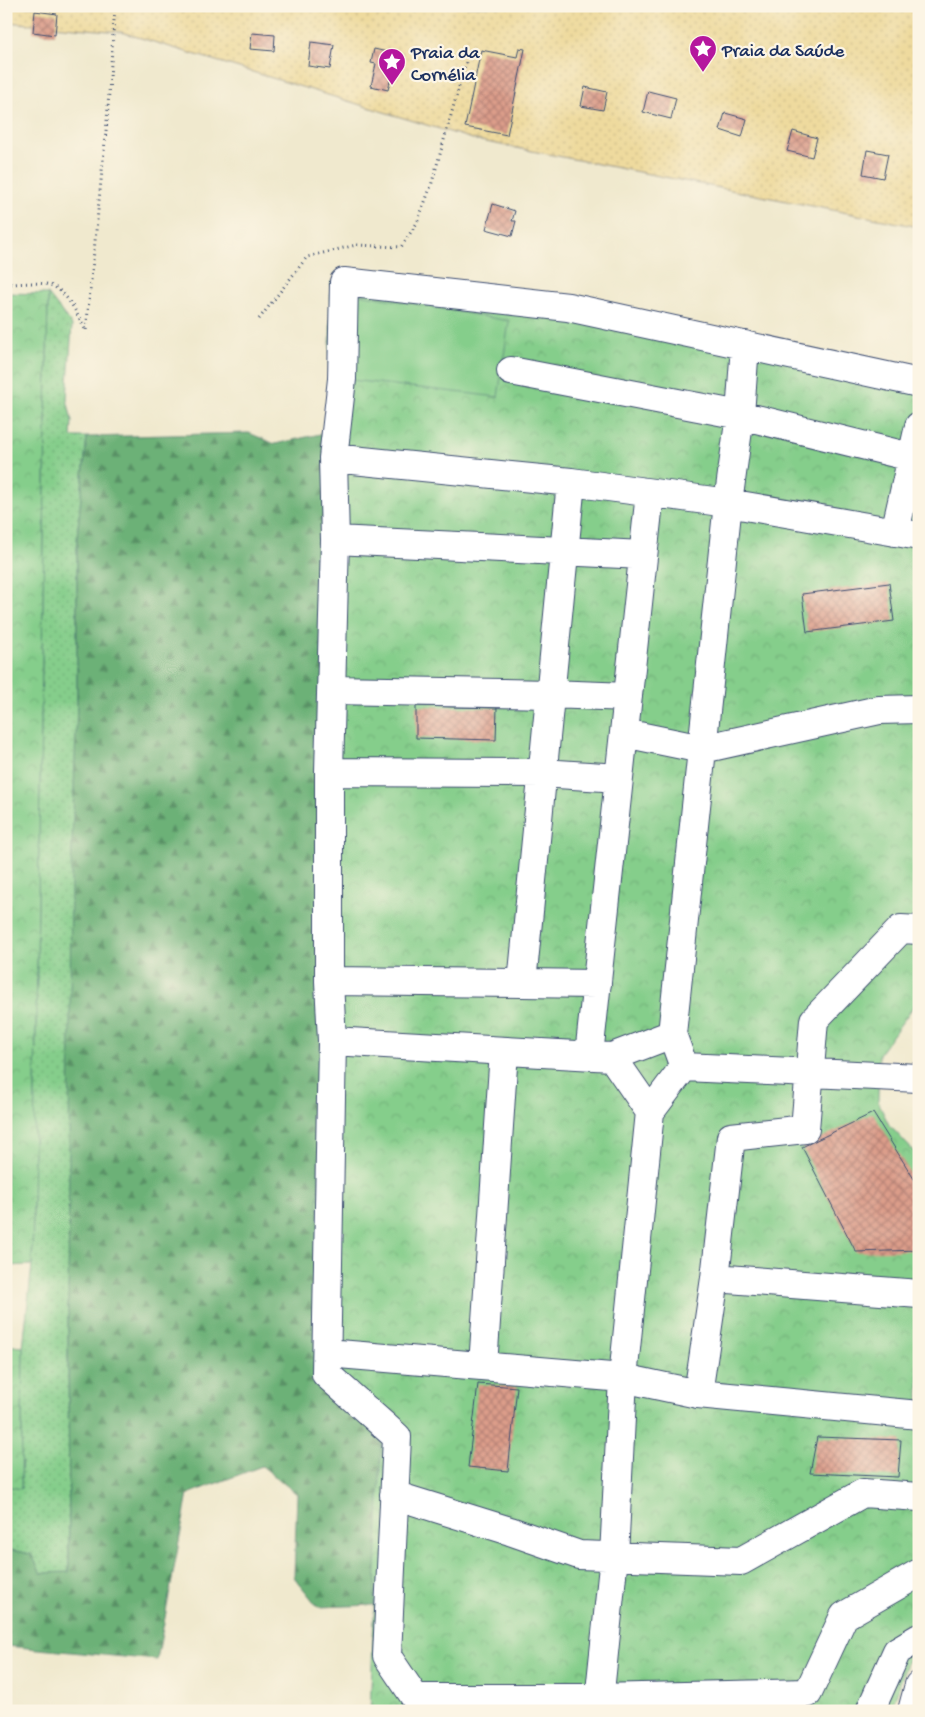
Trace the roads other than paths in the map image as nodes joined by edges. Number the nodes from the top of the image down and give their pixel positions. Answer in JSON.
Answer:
{"nodes":[{"id":1,"x":745,"y":345,"type":"junction"},
{"id":2,"x":511,"y":371,"type":"dead end"},
{"id":3,"x":919,"y":383,"type":"edge"},
{"id":4,"x":740,"y":415,"type":"junction"},
{"id":5,"x":919,"y":426,"type":"edge"},
{"id":6,"x":334,"y":458,"type":"junction"},
{"id":7,"x":915,"y":458,"type":"edge"},
{"id":8,"x":571,"y":482,"type":"junction"},
{"id":9,"x":650,"y":493,"type":"junction"},
{"id":10,"x":728,"y":503,"type":"junction"},
{"id":11,"x":907,"y":534,"type":"edge"},
{"id":12,"x":335,"y":540,"type":"junction"},
{"id":13,"x":564,"y":552,"type":"junction"},
{"id":14,"x":643,"y":555,"type":"junction"},
{"id":15,"x":332,"y":690,"type":"junction"},
{"id":16,"x":550,"y":694,"type":"junction"},
{"id":17,"x":628,"y":697,"type":"junction"},
{"id":18,"x":919,"y":709,"type":"edge"},
{"id":19,"x":624,"y":734,"type":"junction"},
{"id":20,"x":702,"y":749,"type":"junction"},
{"id":21,"x":329,"y":772,"type":"junction"},
{"id":22,"x":542,"y":773,"type":"junction"},
{"id":23,"x":619,"y":778,"type":"junction"},
{"id":24,"x":919,"y":930,"type":"edge"},
{"id":25,"x":329,"y":981,"type":"junction"},
{"id":26,"x":522,"y":983,"type":"junction"},
{"id":27,"x":597,"y":984,"type":"junction"},
{"id":28,"x":672,"y":1034,"type":"junction"},
{"id":29,"x":332,"y":1041,"type":"junction"},
{"id":30,"x":504,"y":1051,"type":"junction"},
{"id":31,"x":600,"y":1056,"type":"junction"},
{"id":32,"x":684,"y":1067,"type":"junction"},
{"id":33,"x":810,"y":1073,"type":"junction"},
{"id":34,"x":919,"y":1078,"type":"edge"},
{"id":35,"x":650,"y":1112,"type":"junction"},
{"id":36,"x":715,"y":1278,"type":"junction"},
{"id":37,"x":919,"y":1294,"type":"edge"},
{"id":38,"x":327,"y":1353,"type":"junction"},
{"id":39,"x":483,"y":1366,"type":"junction"},
{"id":40,"x":623,"y":1378,"type":"junction"},
{"id":41,"x":698,"y":1394,"type":"junction"},
{"id":42,"x":919,"y":1415,"type":"edge"},
{"id":43,"x":394,"y":1495,"type":"junction"},
{"id":44,"x":919,"y":1497,"type":"edge"},
{"id":45,"x":614,"y":1556,"type":"junction"},
{"id":46,"x":919,"y":1573,"type":"edge"},
{"id":47,"x":919,"y":1638,"type":"edge"},
{"id":48,"x":919,"y":1685,"type":"edge"},
{"id":49,"x":420,"y":1704,"type":"edge"},
{"id":50,"x":599,"y":1704,"type":"edge"},
{"id":51,"x":870,"y":1711,"type":"edge"},
{"id":52,"x":912,"y":1711,"type":"edge"}],
"edges":[{"from":1,"to":3,"type":"lane"},
{"from":1,"to":4,"type":"lane"},
{"from":1,"to":6,"type":"lane"},
{"from":2,"to":4,"type":"lane"},
{"from":4,"to":7,"type":"lane"},
{"from":4,"to":10,"type":"lane"},
{"from":5,"to":7,"type":"lane"},
{"from":6,"to":8,"type":"lane"},
{"from":6,"to":12,"type":"lane"},
{"from":7,"to":11,"type":"lane"},
{"from":8,"to":9,"type":"lane"},
{"from":8,"to":13,"type":"lane"},
{"from":9,"to":10,"type":"lane"},
{"from":9,"to":14,"type":"lane"},
{"from":10,"to":11,"type":"lane"},
{"from":10,"to":20,"type":"lane"},
{"from":12,"to":13,"type":"lane"},
{"from":12,"to":15,"type":"lane"},
{"from":13,"to":14,"type":"lane"},
{"from":13,"to":16,"type":"lane"},
{"from":14,"to":17,"type":"lane"},
{"from":15,"to":16,"type":"lane"},
{"from":15,"to":21,"type":"lane"},
{"from":16,"to":17,"type":"lane"},
{"from":16,"to":22,"type":"lane"},
{"from":17,"to":19,"type":"lane"},
{"from":18,"to":20,"type":"lane"},
{"from":19,"to":20,"type":"lane"},
{"from":19,"to":23,"type":"lane"},
{"from":20,"to":28,"type":"lane"},
{"from":21,"to":22,"type":"lane"},
{"from":21,"to":25,"type":"lane"},
{"from":22,"to":23,"type":"lane"},
{"from":22,"to":26,"type":"lane"},
{"from":23,"to":27,"type":"lane"},
{"from":24,"to":33,"type":"lane"},
{"from":25,"to":26,"type":"lane"},
{"from":25,"to":29,"type":"lane"},
{"from":26,"to":27,"type":"lane"},
{"from":27,"to":31,"type":"lane"},
{"from":28,"to":31,"type":"lane"},
{"from":28,"to":32,"type":"lane"},
{"from":29,"to":30,"type":"lane"},
{"from":29,"to":38,"type":"lane"},
{"from":30,"to":31,"type":"lane"},
{"from":30,"to":39,"type":"lane"},
{"from":31,"to":35,"type":"lane"},
{"from":32,"to":33,"type":"lane"},
{"from":32,"to":35,"type":"lane"},
{"from":33,"to":34,"type":"lane"},
{"from":33,"to":36,"type":"lane"},
{"from":35,"to":40,"type":"lane"},
{"from":36,"to":37,"type":"lane"},
{"from":36,"to":41,"type":"lane"},
{"from":38,"to":39,"type":"lane"},
{"from":38,"to":43,"type":"lane"},
{"from":39,"to":40,"type":"lane"},
{"from":40,"to":41,"type":"lane"},
{"from":40,"to":45,"type":"lane"},
{"from":41,"to":42,"type":"lane"},
{"from":43,"to":45,"type":"lane"},
{"from":43,"to":49,"type":"lane"},
{"from":44,"to":45,"type":"lane"},
{"from":45,"to":50,"type":"lane"},
{"from":46,"to":50,"type":"lane"},
{"from":47,"to":51,"type":"lane"},
{"from":48,"to":52,"type":"lane"},
{"from":49,"to":50,"type":"lane"}]}
